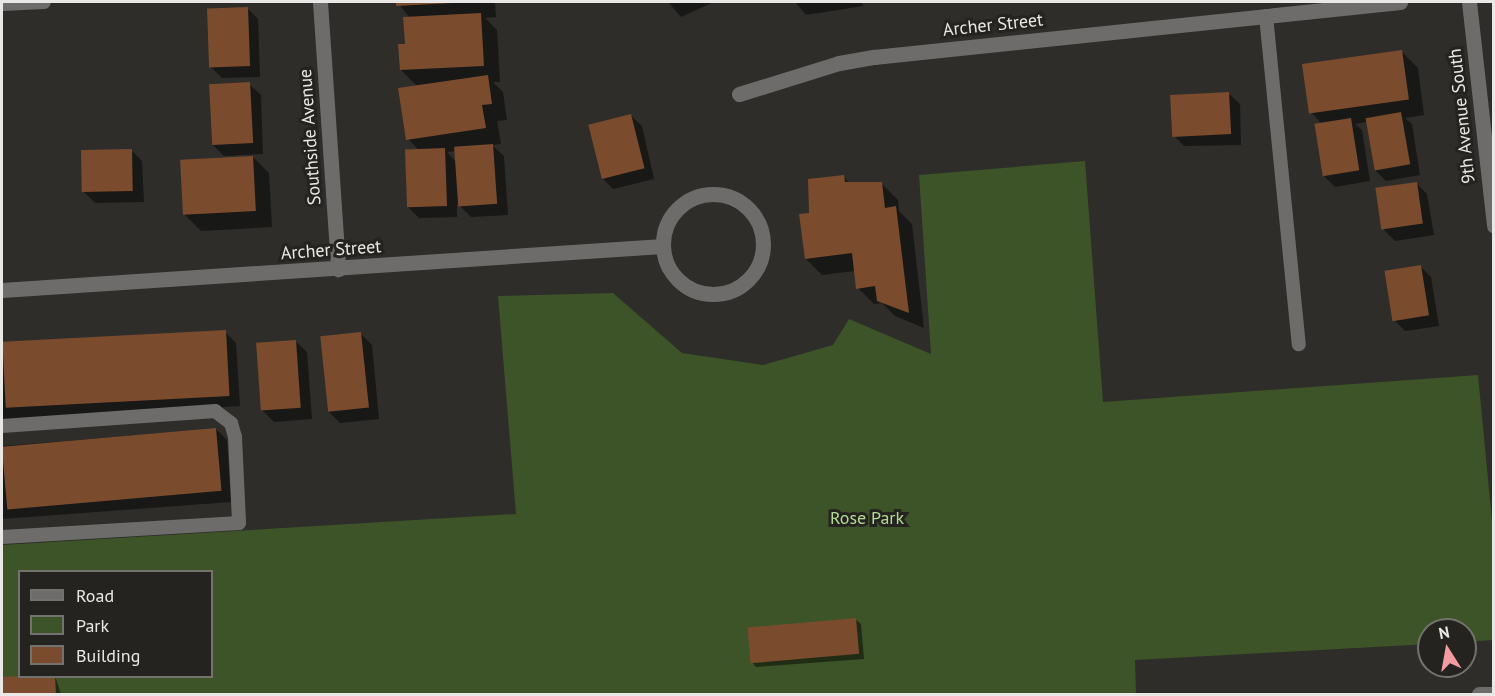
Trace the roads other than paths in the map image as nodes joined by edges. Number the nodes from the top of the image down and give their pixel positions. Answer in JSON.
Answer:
{"nodes":[{"id":1,"x":44,"y":2,"type":"edge"},
{"id":2,"x":320,"y":2,"type":"edge"},
{"id":3,"x":1400,"y":2,"type":"edge"},
{"id":4,"x":1469,"y":2,"type":"edge"},
{"id":5,"x":2,"y":4,"type":"edge"},
{"id":6,"x":1266,"y":16,"type":"junction"},
{"id":7,"x":739,"y":94,"type":"dead end"},
{"id":8,"x":1494,"y":226,"type":"edge"},
{"id":9,"x":663,"y":246,"type":"junction"},
{"id":10,"x":338,"y":269,"type":"junction"},
{"id":11,"x":2,"y":290,"type":"edge"},
{"id":12,"x":1299,"y":344,"type":"dead end"},
{"id":13,"x":2,"y":426,"type":"edge"},
{"id":14,"x":2,"y":537,"type":"edge"},
{"id":15,"x":1494,"y":693,"type":"edge"},
{"id":16,"x":1479,"y":694,"type":"edge"}],
"edges":[{"from":1,"to":5,"type":"lane"},
{"from":2,"to":10,"type":"street","name":"Southside Avenue"},
{"from":3,"to":6,"type":"street","name":"Archer Street"},
{"from":4,"to":8,"type":"street","name":"9th Avenue South"},
{"from":6,"to":7,"type":"street","name":"Archer Street"},
{"from":6,"to":12,"type":"lane"},
{"from":9,"to":9,"type":"street"},
{"from":9,"to":10,"type":"street","name":"Archer Street"},
{"from":10,"to":11,"type":"street","name":"Archer Street"},
{"from":13,"to":14,"type":"lane"},
{"from":15,"to":16,"type":"street"}]}
